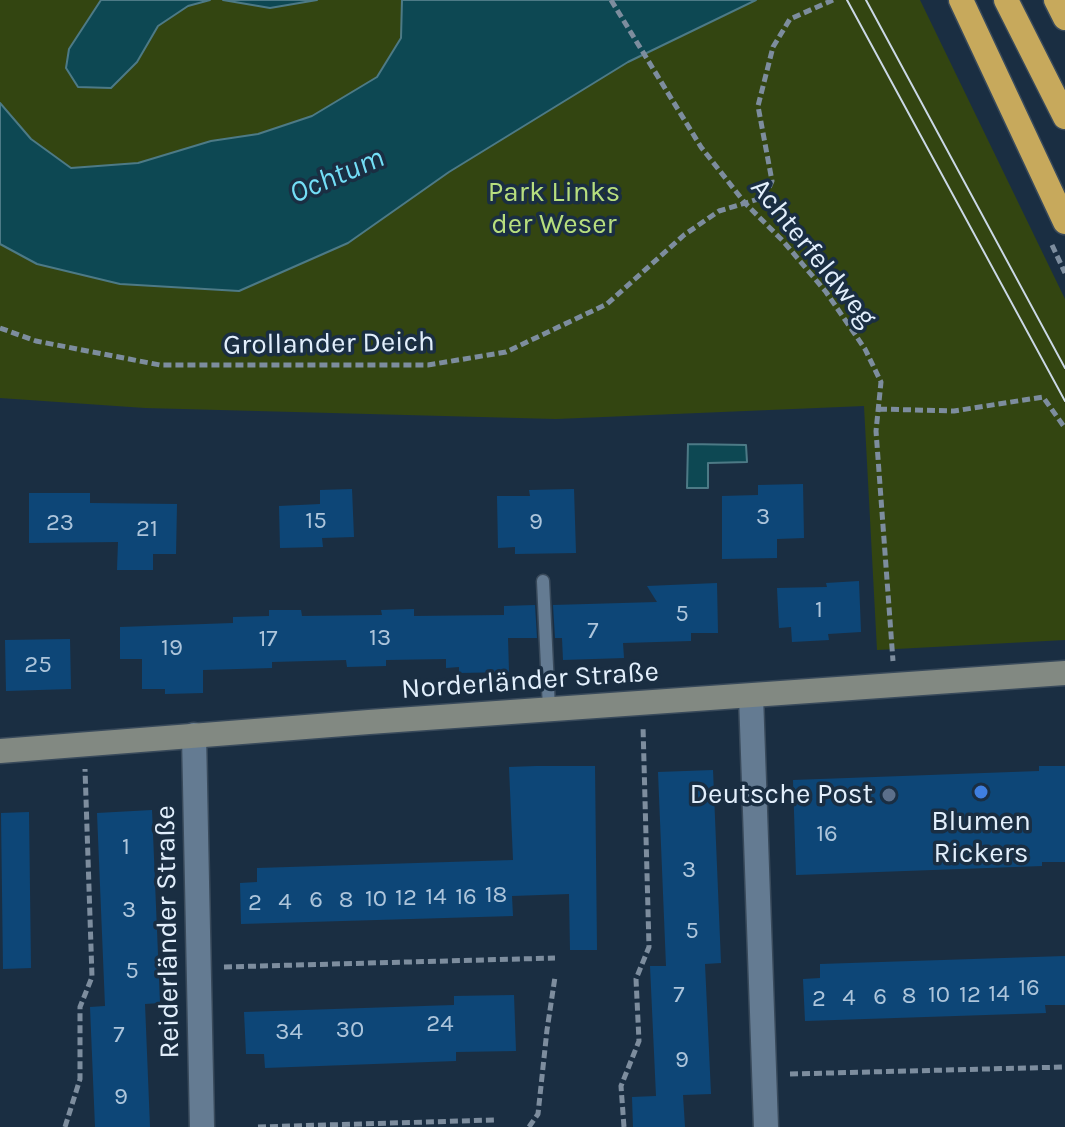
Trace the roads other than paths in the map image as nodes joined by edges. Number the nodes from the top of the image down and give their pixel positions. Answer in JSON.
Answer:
{"nodes":[{"id":1,"x":961,"y":0,"type":"edge"},
{"id":2,"x":1006,"y":0,"type":"edge"},
{"id":3,"x":1056,"y":0,"type":"edge"},
{"id":4,"x":1065,"y":18,"type":"edge"},
{"id":5,"x":1065,"y":117,"type":"edge"},
{"id":6,"x":1065,"y":222,"type":"edge"},
{"id":7,"x":543,"y":581,"type":"dead end"},
{"id":8,"x":1065,"y":673,"type":"edge"},
{"id":9,"x":751,"y":696,"type":"junction"},
{"id":10,"x":549,"y":709,"type":"junction"},
{"id":11,"x":194,"y":735,"type":"junction"},
{"id":12,"x":0,"y":751,"type":"edge"},
{"id":13,"x":202,"y":1127,"type":"edge"},
{"id":14,"x":766,"y":1127,"type":"edge"}],
"edges":[{"from":1,"to":6,"type":"highway"},
{"from":2,"to":5,"type":"highway"},
{"from":3,"to":4,"type":"highway"},
{"from":7,"to":10,"type":"lane"},
{"from":8,"to":9,"type":"street","name":"Norderländer Straße"},
{"from":9,"to":10,"type":"street","name":"Norderländer Straße"},
{"from":9,"to":14,"type":"street"},
{"from":10,"to":11,"type":"street","name":"Norderländer Straße"},
{"from":11,"to":12,"type":"street","name":"Norderländer Straße"},
{"from":11,"to":13,"type":"street","name":"Reiderländer Straße"}]}
